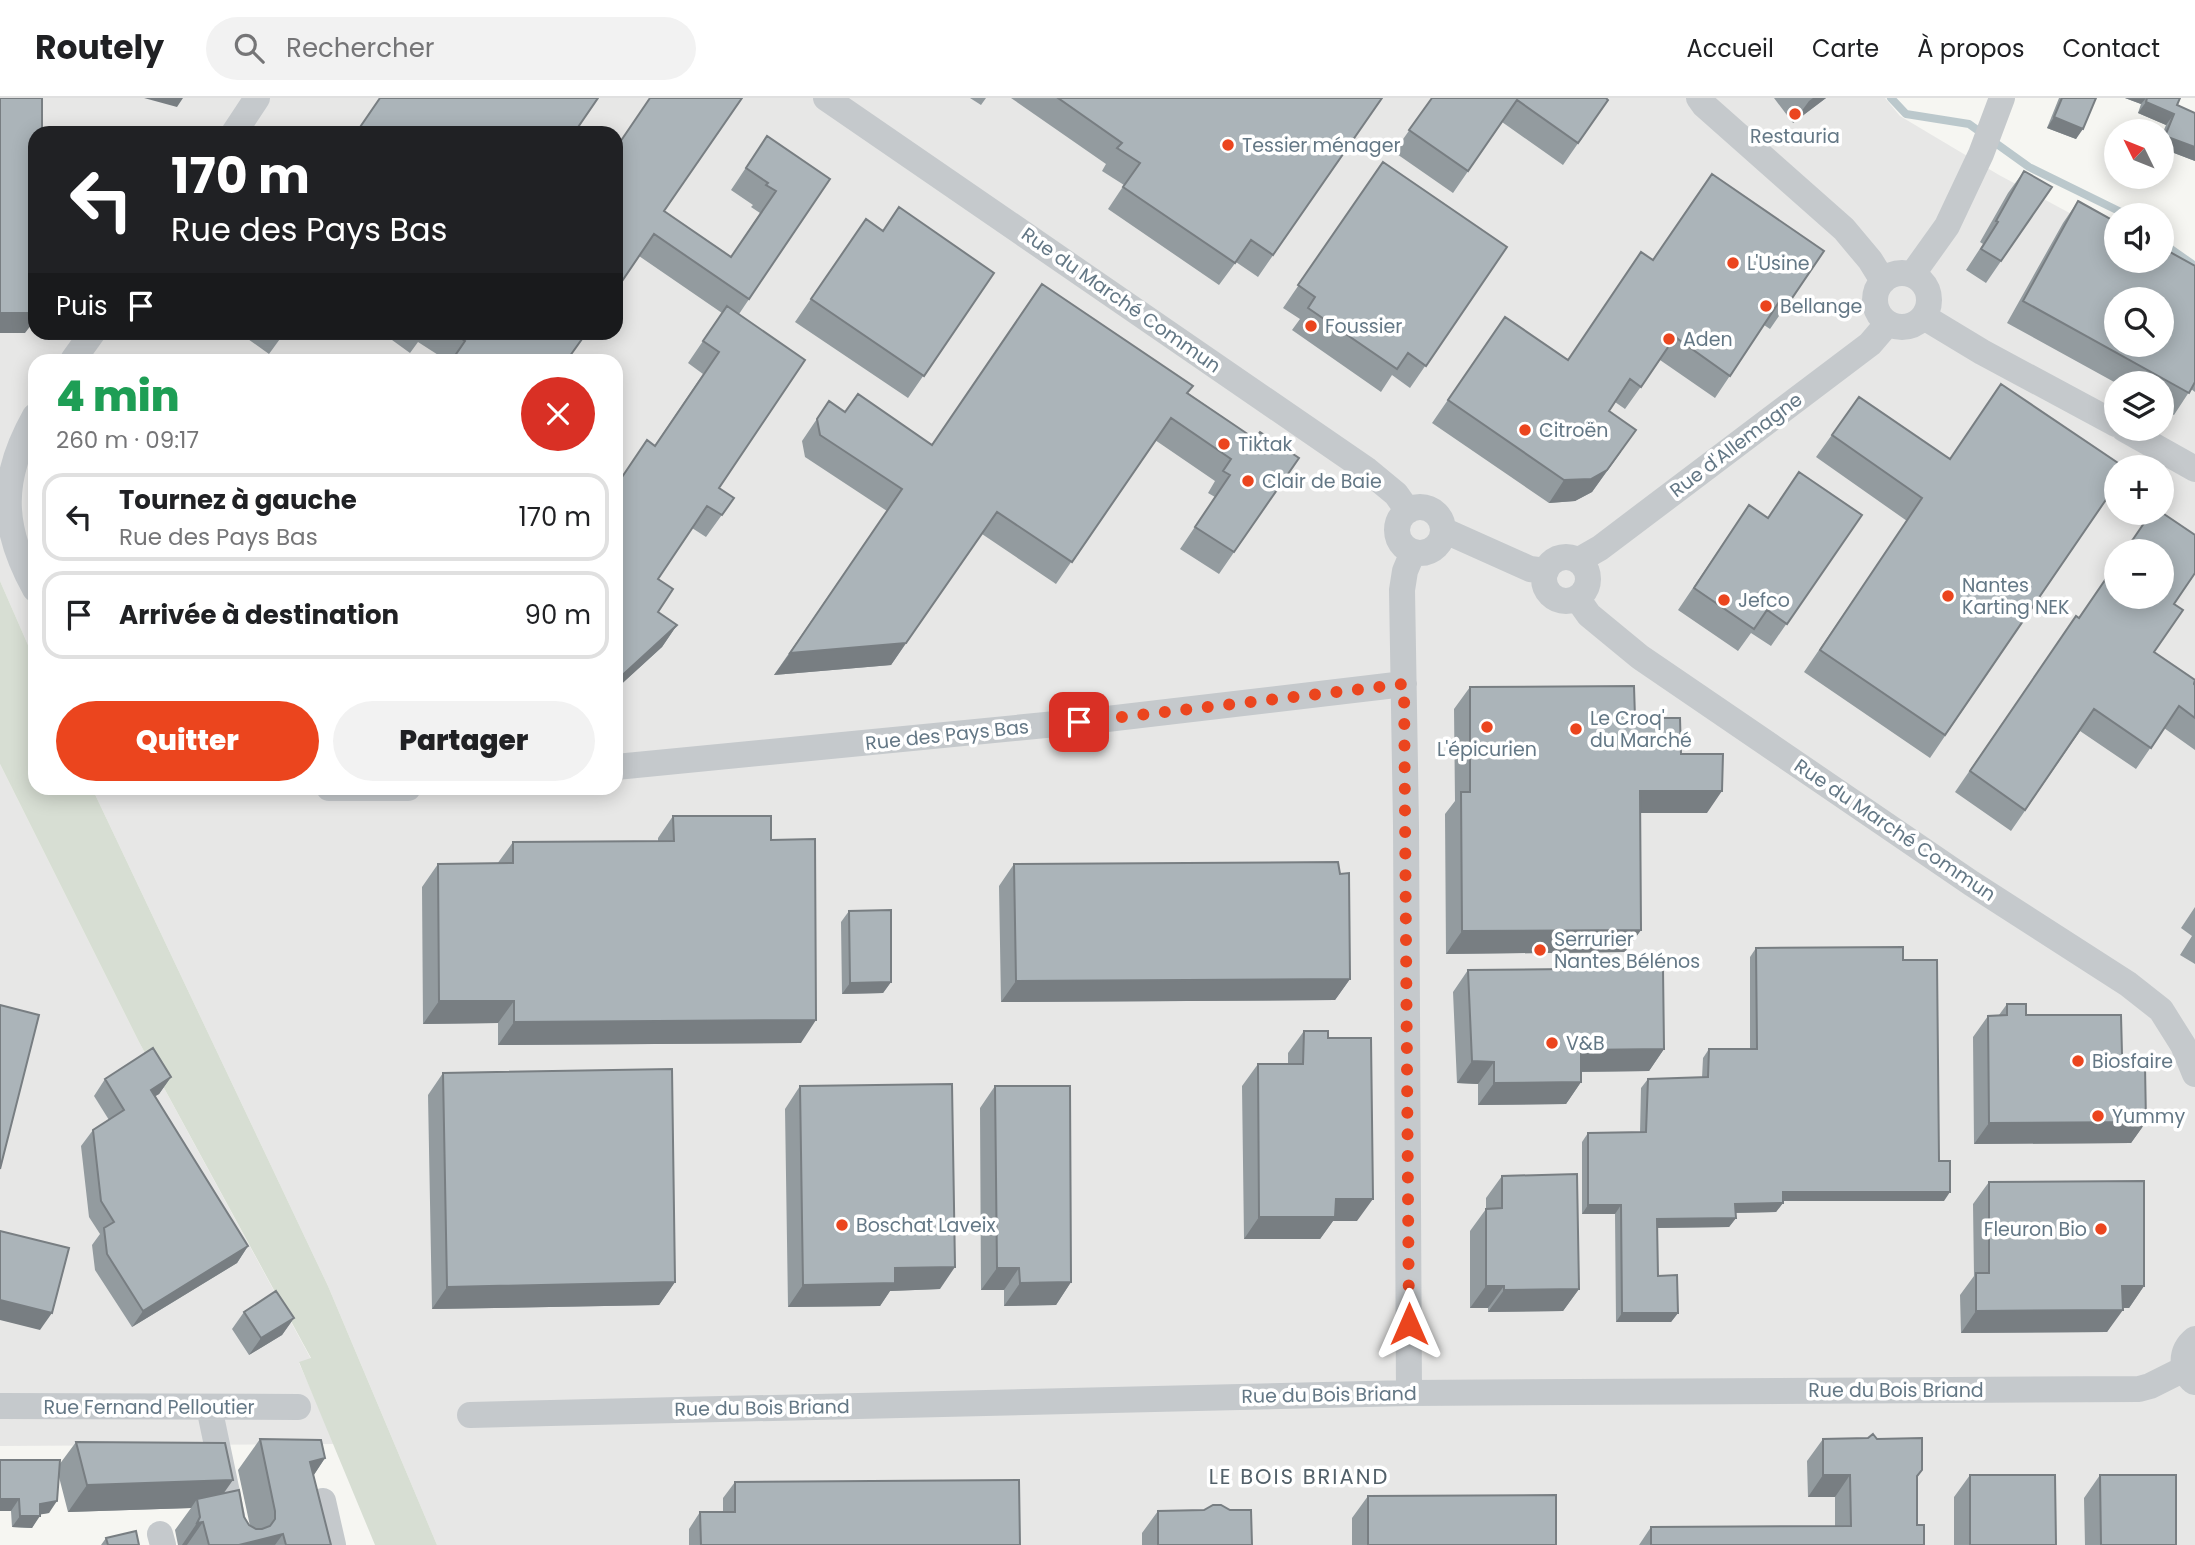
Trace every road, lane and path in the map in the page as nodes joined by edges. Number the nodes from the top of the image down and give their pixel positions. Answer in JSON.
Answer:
{"nodes":[{"id":1,"x":257,"y":98,"type":"edge"},
{"id":2,"x":827,"y":98,"type":"edge"},
{"id":3,"x":1699,"y":98,"type":"edge"},
{"id":4,"x":2002,"y":98,"type":"edge"},
{"id":5,"x":239,"y":126,"type":"edge"},
{"id":6,"x":1912,"y":275,"type":"junction"},
{"id":7,"x":1883,"y":281,"type":"junction"},
{"id":8,"x":1924,"y":317,"type":"junction"},
{"id":9,"x":1888,"y":323,"type":"junction"},
{"id":10,"x":2104,"y":418,"type":"edge"},
{"id":11,"x":28,"y":430,"type":"edge"},
{"id":12,"x":2145,"y":441,"type":"edge"},
{"id":13,"x":2195,"y":469,"type":"edge"},
{"id":14,"x":1408,"y":511,"type":"junction"},
{"id":15,"x":1443,"y":530,"type":"junction"},
{"id":16,"x":1413,"y":552,"type":"junction"},
{"id":17,"x":1579,"y":561,"type":"junction"},
{"id":18,"x":1546,"y":571,"type":"junction"},
{"id":19,"x":28,"y":575,"type":"edge"},
{"id":20,"x":1577,"y":598,"type":"junction"},
{"id":21,"x":1404,"y":684,"type":"junction"},
{"id":22,"x":623,"y":766,"type":"edge"},
{"id":23,"x":2195,"y":1074,"type":"edge"},
{"id":24,"x":2195,"y":1339,"type":"edge"},
{"id":25,"x":2190,"y":1376,"type":"edge"},
{"id":26,"x":1409,"y":1393,"type":"junction"},
{"id":27,"x":0,"y":1406,"type":"edge"},
{"id":28,"x":209,"y":1407,"type":"junction"},
{"id":29,"x":298,"y":1407,"type":"dead end"},
{"id":30,"x":470,"y":1415,"type":"dead end"},
{"id":31,"x":323,"y":1501,"type":"edge"},
{"id":32,"x":238,"y":1545,"type":"edge"},
{"id":33,"x":333,"y":1545,"type":"edge"}],
"edges":[{"from":1,"to":5,"type":"street"},
{"from":2,"to":14,"type":"street","name":"Rue du Marché Commun"},
{"from":3,"to":7,"type":"street"},
{"from":4,"to":6,"type":"street"},
{"from":6,"to":7,"type":"street"},
{"from":6,"to":8,"type":"street"},
{"from":7,"to":9,"type":"street"},
{"from":8,"to":9,"type":"street"},
{"from":8,"to":10,"type":"street"},
{"from":9,"to":17,"type":"street","name":"Rue d'Allemagne"},
{"from":11,"to":19,"type":"street"},
{"from":12,"to":13,"type":"street"},
{"from":14,"to":15,"type":"street"},
{"from":14,"to":16,"type":"street"},
{"from":15,"to":16,"type":"street"},
{"from":15,"to":18,"type":"street"},
{"from":16,"to":21,"type":"street"},
{"from":17,"to":18,"type":"street"},
{"from":17,"to":20,"type":"street"},
{"from":18,"to":20,"type":"street"},
{"from":20,"to":23,"type":"street","name":"Rue du Marché Commun"},
{"from":21,"to":22,"type":"street","name":"Rue des Pays Bas"},
{"from":21,"to":26,"type":"street"},
{"from":24,"to":25,"type":"street"},
{"from":25,"to":26,"type":"street","name":"Rue du Bois Briand"},
{"from":26,"to":30,"type":"street","name":"Rue du Bois Briand"},
{"from":27,"to":28,"type":"street","name":"Rue Fernand Pelloutier"},
{"from":28,"to":29,"type":"street","name":"Rue Fernand Pelloutier"},
{"from":28,"to":32,"type":"street"},
{"from":31,"to":33,"type":"street"}]}
